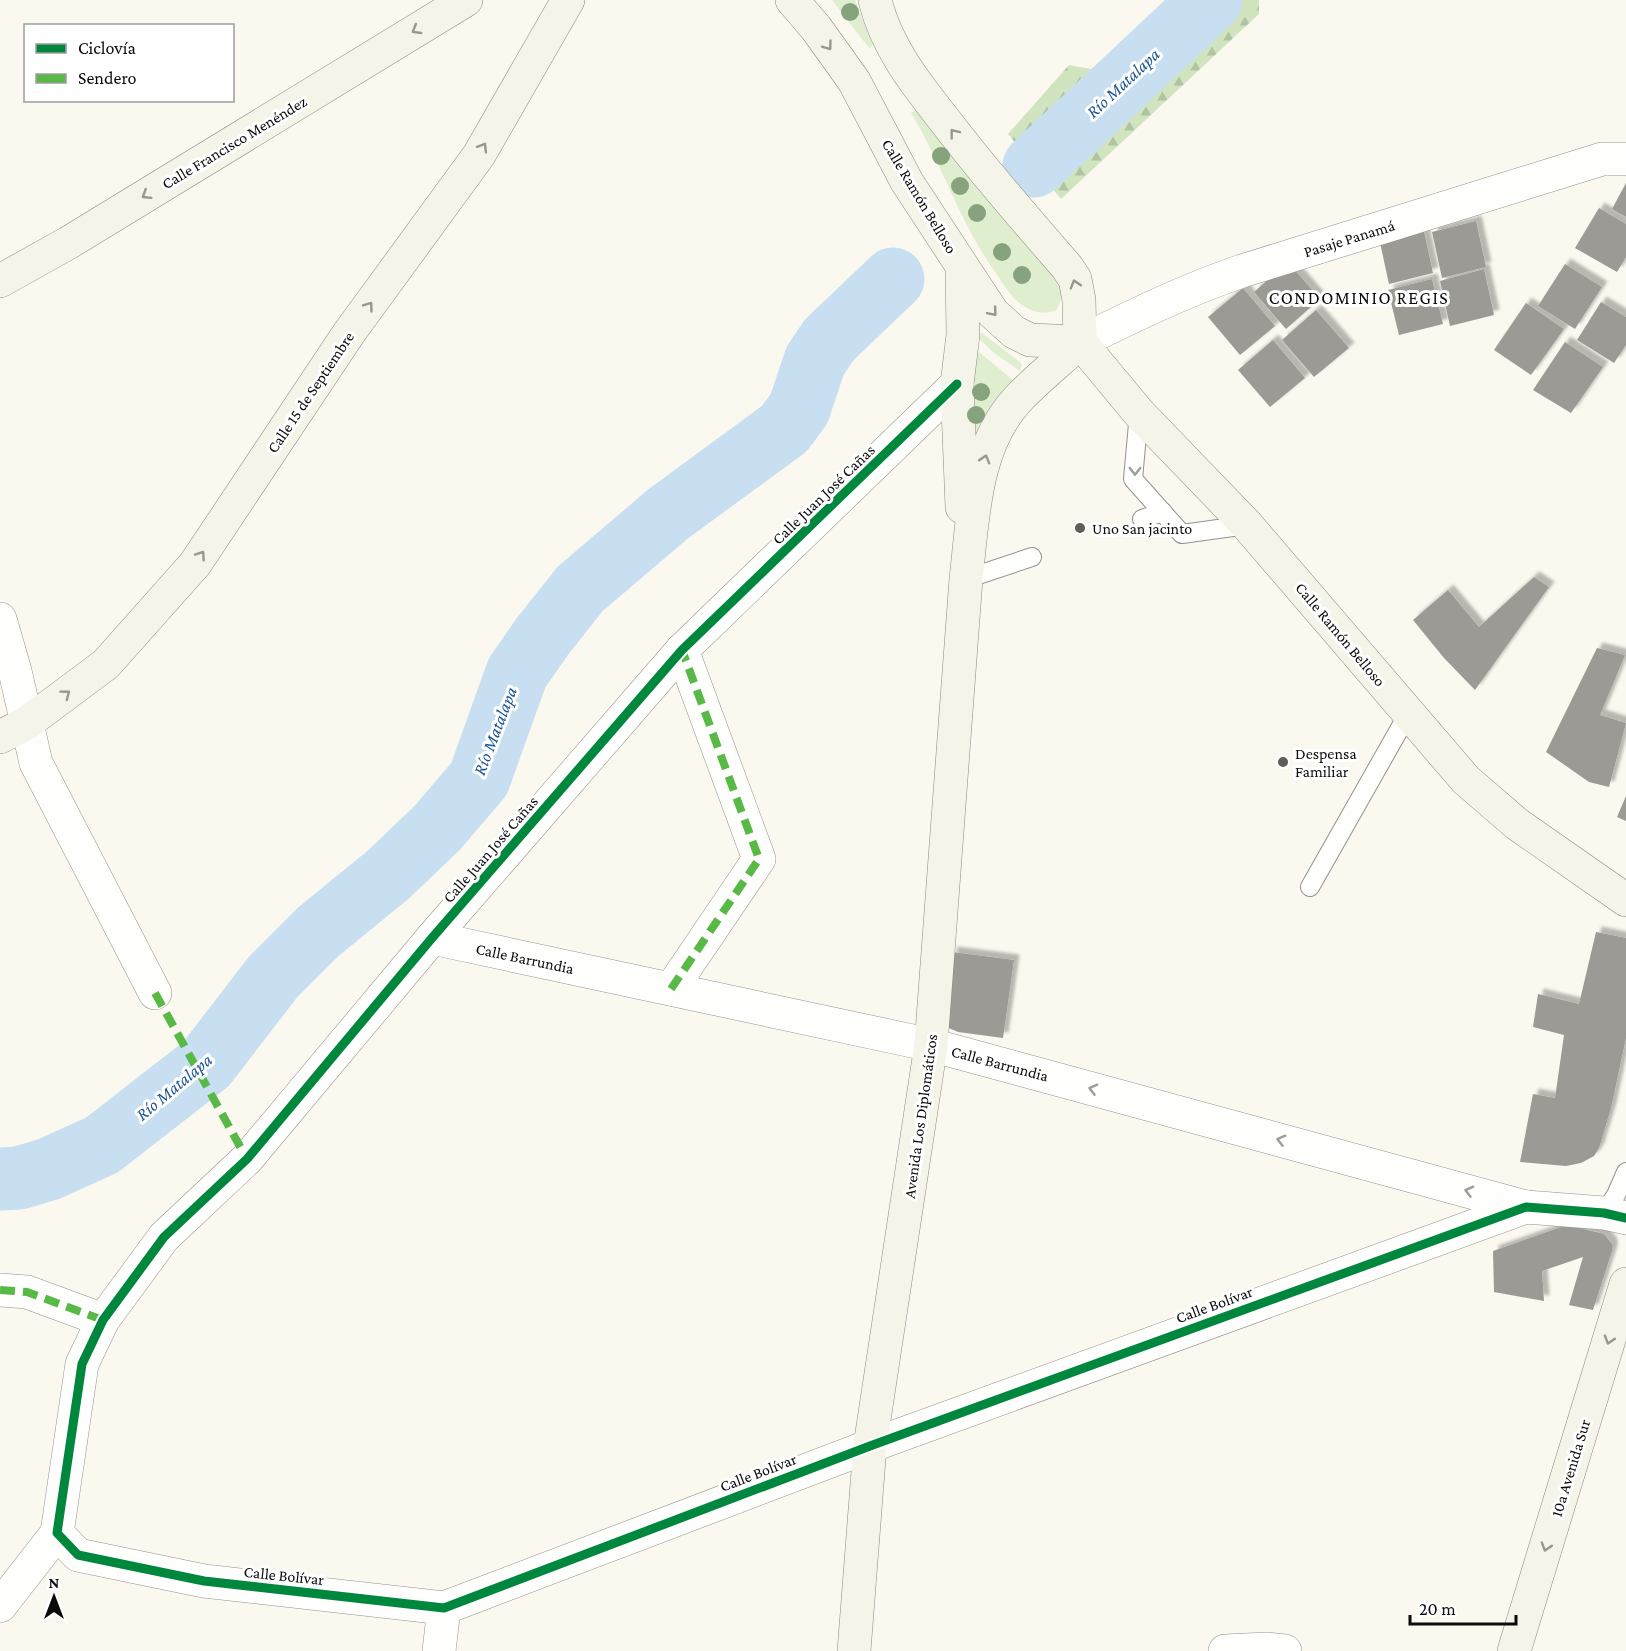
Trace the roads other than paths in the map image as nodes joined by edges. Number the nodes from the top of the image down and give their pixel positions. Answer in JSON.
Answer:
{"nodes":[{"id":1,"x":466,"y":0,"type":"edge"},
{"id":2,"x":568,"y":0,"type":"edge"},
{"id":3,"x":792,"y":0,"type":"edge"},
{"id":4,"x":875,"y":0,"type":"edge"},
{"id":5,"x":1626,"y":159,"type":"edge"},
{"id":6,"x":961,"y":263,"type":"junction"},
{"id":7,"x":0,"y":281,"type":"edge"},
{"id":8,"x":1080,"y":342,"type":"junction"},
{"id":9,"x":957,"y":384,"type":"junction"},
{"id":10,"x":1139,"y":413,"type":"junction"},
{"id":11,"x":1163,"y":512,"type":"junction"},
{"id":12,"x":1142,"y":519,"type":"dead end"},
{"id":13,"x":1247,"y":525,"type":"junction"},
{"id":14,"x":1032,"y":557,"type":"dead end"},
{"id":15,"x":966,"y":579,"type":"junction"},
{"id":16,"x":0,"y":619,"type":"edge"},
{"id":17,"x":682,"y":650,"type":"junction"},
{"id":18,"x":1408,"y":714,"type":"junction"},
{"id":19,"x":13,"y":730,"type":"edge"},
{"id":20,"x":1578,"y":866,"type":"junction"},
{"id":21,"x":1626,"y":884,"type":"edge"},
{"id":22,"x":1310,"y":887,"type":"dead end"},
{"id":23,"x":1626,"y":900,"type":"edge"},
{"id":24,"x":432,"y":938,"type":"junction"},
{"id":25,"x":671,"y":989,"type":"junction"},
{"id":26,"x":155,"y":993,"type":"dead end"},
{"id":27,"x":931,"y":1045,"type":"junction"},
{"id":28,"x":1626,"y":1172,"type":"edge"},
{"id":29,"x":1526,"y":1207,"type":"junction"},
{"id":30,"x":1615,"y":1215,"type":"edge"},
{"id":31,"x":1626,"y":1284,"type":"edge"},
{"id":32,"x":0,"y":1290,"type":"edge"},
{"id":33,"x":103,"y":1320,"type":"junction"},
{"id":34,"x":870,"y":1446,"type":"junction"},
{"id":35,"x":57,"y":1533,"type":"junction"},
{"id":36,"x":0,"y":1606,"type":"edge"},
{"id":37,"x":444,"y":1608,"type":"junction"},
{"id":38,"x":439,"y":1651,"type":"edge"},
{"id":39,"x":854,"y":1651,"type":"edge"},
{"id":40,"x":1225,"y":1651,"type":"edge"},
{"id":41,"x":1285,"y":1651,"type":"edge"},
{"id":42,"x":1514,"y":1651,"type":"edge"}],
"edges":[{"from":1,"to":7,"type":"street","name":"Calle Francisco Menéndez","one_way":true},
{"from":19,"to":2,"type":"street","name":"Calle 15 de Septiembre","one_way":true},
{"from":3,"to":6,"type":"street","name":"Calle Ramón Belloso","one_way":true},
{"from":8,"to":4,"type":"street","one_way":true},
{"from":5,"to":8,"type":"street","name":"Pasaje Panamá"},
{"from":6,"to":8,"type":"street","name":"Calle Ramón Belloso","one_way":true},
{"from":6,"to":9,"type":"street","name":"Avenida Los Diplomáticos"},
{"from":8,"to":10,"type":"street","name":"Calle Ramón Belloso"},
{"from":15,"to":8,"type":"street","name":"Avenida Los Diplomáticos","one_way":true},
{"from":9,"to":15,"type":"street","name":"Avenida Los Diplomáticos"},
{"from":9,"to":17,"type":"street","name":"Calle Juan José Cañas"},
{"from":10,"to":11,"type":"lane","one_way":true},
{"from":10,"to":13,"type":"street","name":"Calle Ramón Belloso"},
{"from":11,"to":12,"type":"lane"},
{"from":11,"to":13,"type":"lane"},
{"from":13,"to":18,"type":"street","name":"Calle Ramón Belloso"},
{"from":14,"to":15,"type":"lane"},
{"from":15,"to":27,"type":"street","name":"Avenida Los Diplomáticos"},
{"from":16,"to":19,"type":"street"},
{"from":17,"to":24,"type":"street","name":"Calle Juan José Cañas"},
{"from":17,"to":25,"type":"street"},
{"from":18,"to":20,"type":"street","name":"Calle Ramón Belloso"},
{"from":18,"to":22,"type":"lane"},
{"from":19,"to":26,"type":"street"},
{"from":20,"to":21,"type":"street"},
{"from":20,"to":23,"type":"street","name":"Calle Ramón Belloso"},
{"from":24,"to":25,"type":"street","name":"Calle Barrundia"},
{"from":24,"to":33,"type":"street","name":"Calle Juan José Cañas"},
{"from":25,"to":27,"type":"street","name":"Calle Barrundia"},
{"from":29,"to":27,"type":"street","name":"Calle Barrundia","one_way":true},
{"from":27,"to":34,"type":"street","name":"Avenida Los Diplomáticos"},
{"from":28,"to":30,"type":"lane"},
{"from":29,"to":30,"type":"street","name":"Calle Bolívar"},
{"from":29,"to":34,"type":"street","name":"Calle Bolívar"},
{"from":31,"to":42,"type":"street","name":"10a Avenida Sur","one_way":true},
{"from":32,"to":33,"type":"street"},
{"from":33,"to":35,"type":"street","name":"Calle Juan José Cañas"},
{"from":34,"to":37,"type":"street","name":"Calle Bolívar"},
{"from":34,"to":39,"type":"street","name":"Avenida Los Diplomáticos"},
{"from":35,"to":36,"type":"street"},
{"from":35,"to":37,"type":"street","name":"Calle Bolívar"},
{"from":37,"to":38,"type":"street"},
{"from":40,"to":41,"type":"street"}]}
